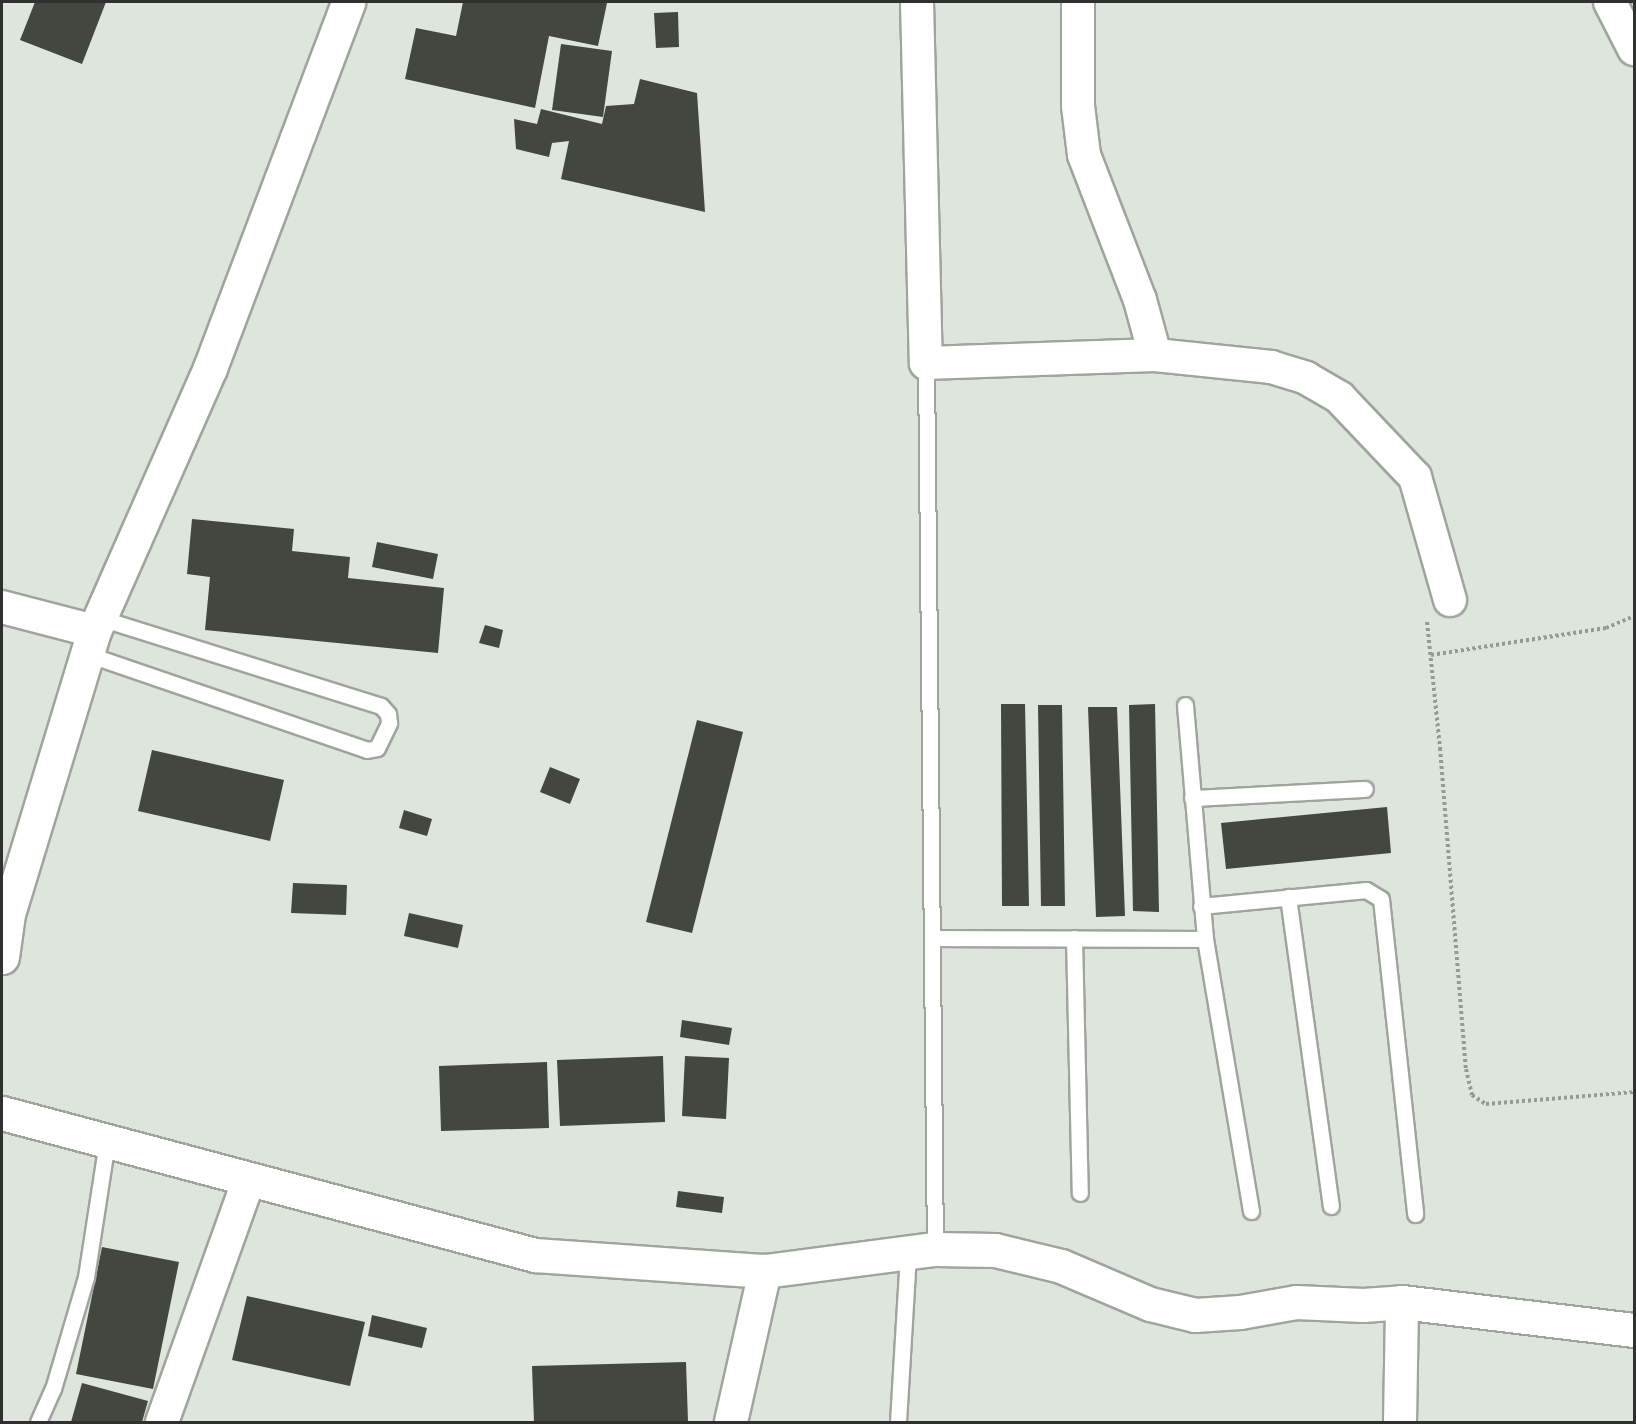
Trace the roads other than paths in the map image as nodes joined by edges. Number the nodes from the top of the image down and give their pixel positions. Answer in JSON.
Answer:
{"nodes":[{"id":1,"x":348,"y":2,"type":"edge"},
{"id":2,"x":917,"y":2,"type":"edge"},
{"id":3,"x":1078,"y":2,"type":"edge"},
{"id":4,"x":1610,"y":2,"type":"edge"},
{"id":5,"x":1633,"y":44,"type":"edge"},
{"id":6,"x":1155,"y":355,"type":"junction"},
{"id":7,"x":926,"y":363,"type":"junction"},
{"id":8,"x":2,"y":607,"type":"edge"},
{"id":9,"x":1438,"y":607,"type":"road end"},
{"id":10,"x":94,"y":634,"type":"junction"},
{"id":11,"x":1185,"y":705,"type":"dead end"},
{"id":12,"x":1365,"y":789,"type":"dead end"},
{"id":13,"x":1192,"y":798,"type":"junction"},
{"id":14,"x":1288,"y":897,"type":"junction"},
{"id":15,"x":1201,"y":906,"type":"junction"},
{"id":16,"x":932,"y":938,"type":"junction"},
{"id":17,"x":1074,"y":939,"type":"junction"},
{"id":18,"x":1205,"y":939,"type":"junction"},
{"id":19,"x":2,"y":957,"type":"edge"},
{"id":20,"x":2,"y":1113,"type":"edge"},
{"id":21,"x":107,"y":1142,"type":"junction"},
{"id":22,"x":249,"y":1179,"type":"junction"},
{"id":23,"x":1080,"y":1193,"type":"dead end"},
{"id":24,"x":1331,"y":1206,"type":"dead end"},
{"id":25,"x":1251,"y":1211,"type":"dead end"},
{"id":26,"x":1415,"y":1214,"type":"dead end"},
{"id":27,"x":922,"y":1250,"type":"junction"},
{"id":28,"x":765,"y":1271,"type":"junction"},
{"id":29,"x":1402,"y":1302,"type":"junction"},
{"id":30,"x":1635,"y":1330,"type":"edge"},
{"id":31,"x":38,"y":1422,"type":"edge"},
{"id":32,"x":162,"y":1422,"type":"edge"},
{"id":33,"x":731,"y":1422,"type":"edge"},
{"id":34,"x":898,"y":1422,"type":"edge"},
{"id":35,"x":1400,"y":1422,"type":"edge"}],
"edges":[{"from":1,"to":10,"type":"street"},
{"from":2,"to":7,"type":"street"},
{"from":3,"to":6,"type":"street"},
{"from":4,"to":5,"type":"street"},
{"from":6,"to":7,"type":"street"},
{"from":6,"to":9,"type":"street"},
{"from":7,"to":16,"type":"lane"},
{"from":8,"to":10,"type":"street"},
{"from":10,"to":10,"type":"lane"},
{"from":10,"to":19,"type":"street"},
{"from":11,"to":13,"type":"lane"},
{"from":12,"to":13,"type":"lane"},
{"from":13,"to":15,"type":"lane"},
{"from":14,"to":15,"type":"lane"},
{"from":14,"to":24,"type":"lane"},
{"from":14,"to":26,"type":"lane"},
{"from":15,"to":18,"type":"lane"},
{"from":16,"to":17,"type":"lane"},
{"from":16,"to":27,"type":"lane"},
{"from":17,"to":18,"type":"lane"},
{"from":17,"to":23,"type":"lane"},
{"from":18,"to":25,"type":"lane"},
{"from":20,"to":21,"type":"street"},
{"from":21,"to":22,"type":"street"},
{"from":21,"to":31,"type":"lane"},
{"from":22,"to":28,"type":"street"},
{"from":22,"to":32,"type":"street"},
{"from":27,"to":28,"type":"street"},
{"from":27,"to":29,"type":"street"},
{"from":27,"to":34,"type":"lane"},
{"from":28,"to":33,"type":"street"},
{"from":29,"to":30,"type":"street"},
{"from":29,"to":35,"type":"street"}]}
